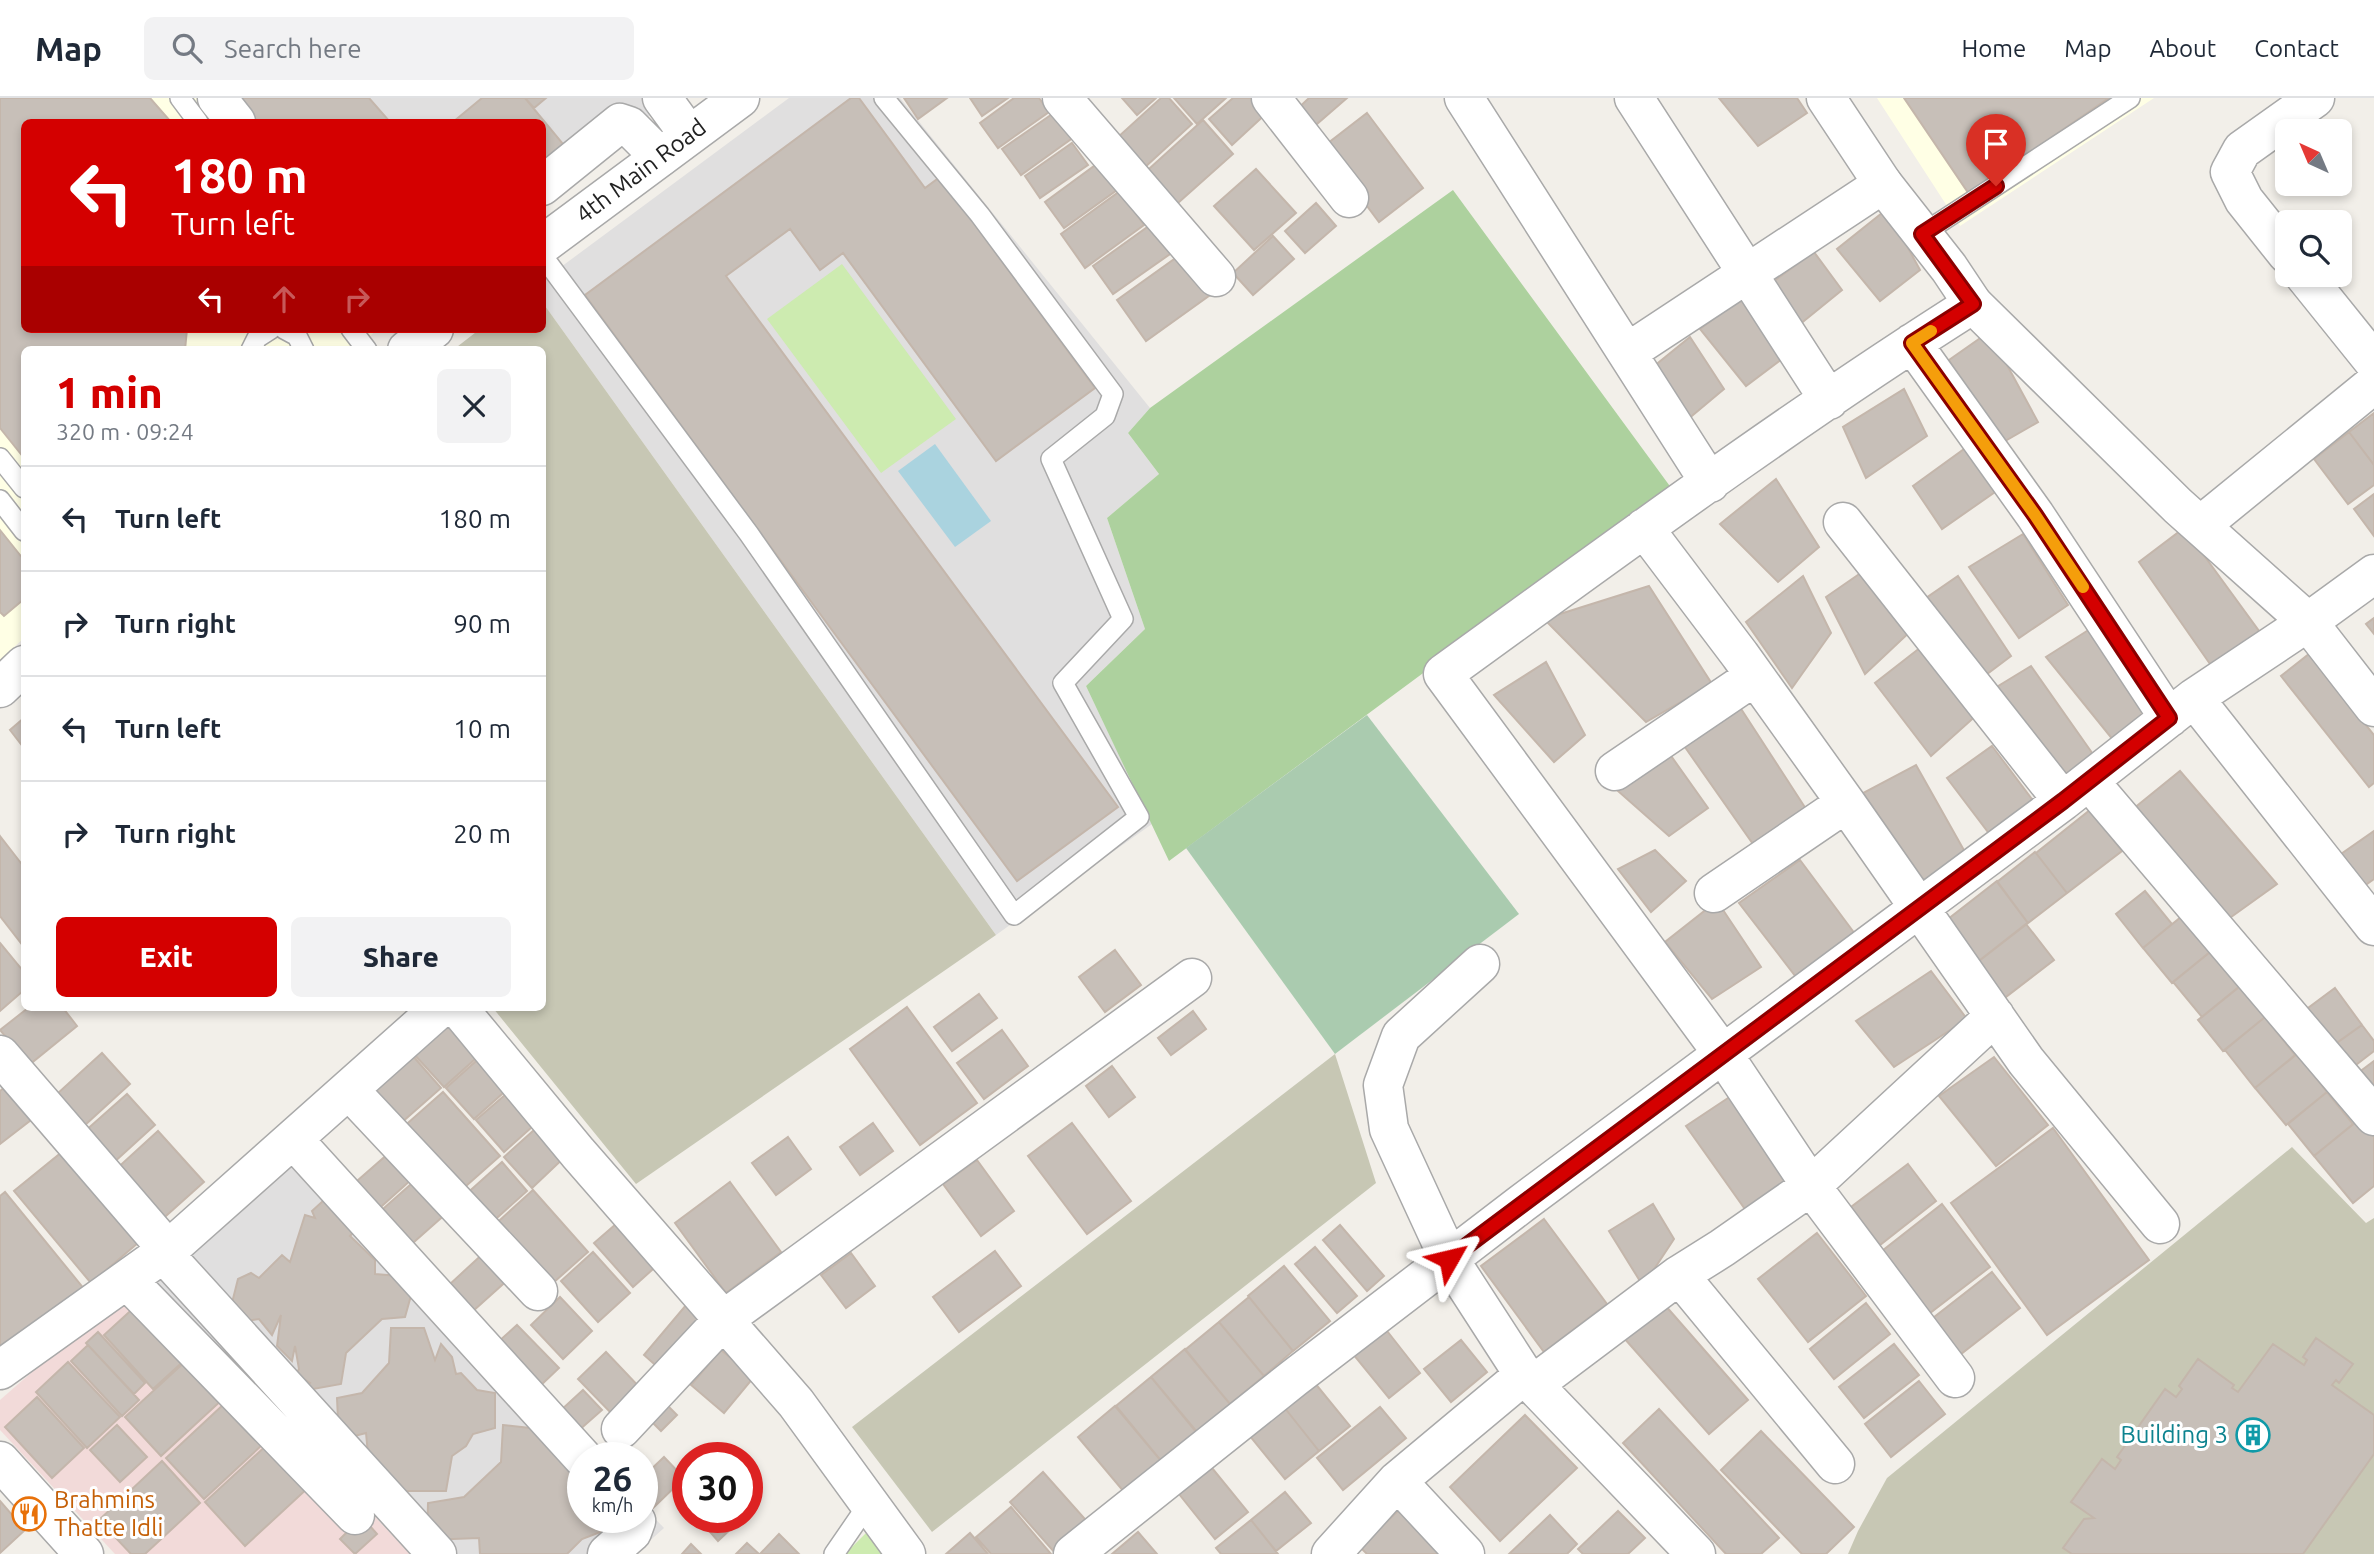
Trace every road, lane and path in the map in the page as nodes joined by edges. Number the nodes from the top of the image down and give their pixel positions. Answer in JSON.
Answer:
{"nodes":[{"id":1,"x":180,"y":98,"type":"edge"},
{"id":2,"x":217,"y":98,"type":"edge"},
{"id":3,"x":662,"y":98,"type":"edge"},
{"id":4,"x":740,"y":98,"type":"edge"},
{"id":5,"x":884,"y":98,"type":"edge"},
{"id":6,"x":1062,"y":98,"type":"edge"},
{"id":7,"x":1271,"y":98,"type":"edge"},
{"id":8,"x":1464,"y":98,"type":"edge"},
{"id":9,"x":1634,"y":98,"type":"edge"},
{"id":10,"x":1825,"y":98,"type":"edge"},
{"id":11,"x":2130,"y":98,"type":"edge"},
{"id":12,"x":2315,"y":98,"type":"edge"},
{"id":13,"x":196,"y":119,"type":"edge"},
{"id":14,"x":234,"y":119,"type":"edge"},
{"id":15,"x":675,"y":146,"type":"junction"},
{"id":16,"x":546,"y":183,"type":"edge"},
{"id":17,"x":1883,"y":184,"type":"junction"},
{"id":18,"x":1349,"y":198,"type":"dead end"},
{"id":19,"x":1922,"y":234,"type":"junction"},
{"id":20,"x":2275,"y":239,"type":"edge"},
{"id":21,"x":546,"y":242,"type":"edge"},
{"id":22,"x":546,"y":260,"type":"edge"},
{"id":23,"x":1747,"y":272,"type":"junction"},
{"id":24,"x":1216,"y":277,"type":"dead end"},
{"id":25,"x":2314,"y":287,"type":"edge"},
{"id":26,"x":1973,"y":304,"type":"junction"},
{"id":27,"x":265,"y":333,"type":"edge"},
{"id":28,"x":291,"y":333,"type":"edge"},
{"id":29,"x":429,"y":333,"type":"edge"},
{"id":30,"x":1912,"y":343,"type":"junction"},
{"id":31,"x":253,"y":346,"type":"edge"},
{"id":32,"x":302,"y":346,"type":"edge"},
{"id":33,"x":412,"y":346,"type":"edge"},
{"id":34,"x":1628,"y":352,"type":"junction"},
{"id":35,"x":2374,"y":362,"type":"edge"},
{"id":36,"x":2374,"y":384,"type":"edge"},
{"id":37,"x":1829,"y":400,"type":"junction"},
{"id":38,"x":0,"y":458,"type":"edge"},
{"id":39,"x":1710,"y":483,"type":"junction"},
{"id":40,"x":21,"y":484,"type":"edge"},
{"id":41,"x":0,"y":500,"type":"edge"},
{"id":42,"x":1843,"y":522,"type":"dead end"},
{"id":43,"x":2201,"y":525,"type":"junction"},
{"id":44,"x":21,"y":527,"type":"edge"},
{"id":45,"x":1644,"y":528,"type":"junction"},
{"id":46,"x":2374,"y":574,"type":"edge"},
{"id":47,"x":2308,"y":622,"type":"junction"},
{"id":48,"x":21,"y":668,"type":"edge"},
{"id":49,"x":1755,"y":676,"type":"junction"},
{"id":50,"x":0,"y":688,"type":"edge"},
{"id":51,"x":2374,"y":707,"type":"edge"},
{"id":52,"x":2182,"y":708,"type":"junction"},
{"id":53,"x":1615,"y":771,"type":"dead end"},
{"id":54,"x":2076,"y":791,"type":"junction"},
{"id":55,"x":1846,"y":803,"type":"junction"},
{"id":56,"x":1714,"y":893,"type":"dead end"},
{"id":57,"x":1921,"y":908,"type":"junction"},
{"id":58,"x":2374,"y":926,"type":"edge"},
{"id":59,"x":1480,"y":964,"type":"dead end"},
{"id":60,"x":1192,"y":978,"type":"dead end"},
{"id":61,"x":437,"y":1011,"type":"edge"},
{"id":62,"x":460,"y":1011,"type":"edge"},
{"id":63,"x":1995,"y":1016,"type":"junction"},
{"id":64,"x":1723,"y":1054,"type":"junction"},
{"id":65,"x":0,"y":1055,"type":"edge"},
{"id":66,"x":349,"y":1090,"type":"junction"},
{"id":67,"x":2374,"y":1116,"type":"edge"},
{"id":68,"x":293,"y":1139,"type":"junction"},
{"id":69,"x":1811,"y":1185,"type":"junction"},
{"id":70,"x":2160,"y":1224,"type":"dead end"},
{"id":71,"x":166,"y":1252,"type":"junction"},
{"id":72,"x":1449,"y":1259,"type":"junction"},
{"id":73,"x":1679,"y":1275,"type":"junction"},
{"id":74,"x":127,"y":1280,"type":"junction"},
{"id":75,"x":538,"y":1291,"type":"dead end"},
{"id":76,"x":723,"y":1320,"type":"junction"},
{"id":77,"x":0,"y":1370,"type":"edge"},
{"id":78,"x":1955,"y":1378,"type":"dead end"},
{"id":79,"x":1529,"y":1380,"type":"junction"},
{"id":80,"x":621,"y":1429,"type":"dead end"},
{"id":81,"x":568,"y":1442,"type":"edge"},
{"id":82,"x":0,"y":1461,"type":"edge"},
{"id":83,"x":1835,"y":1464,"type":"dead end"},
{"id":84,"x":1397,"y":1481,"type":"junction"},
{"id":85,"x":869,"y":1503,"type":"junction"},
{"id":86,"x":355,"y":1515,"type":"dead end"},
{"id":87,"x":631,"y":1533,"type":"edge"},
{"id":88,"x":84,"y":1554,"type":"edge"},
{"id":89,"x":437,"y":1554,"type":"edge"},
{"id":90,"x":607,"y":1554,"type":"edge"},
{"id":91,"x":834,"y":1554,"type":"edge"},
{"id":92,"x":906,"y":1554,"type":"edge"},
{"id":93,"x":1073,"y":1554,"type":"edge"},
{"id":94,"x":1331,"y":1554,"type":"edge"},
{"id":95,"x":1465,"y":1554,"type":"edge"},
{"id":96,"x":1696,"y":1554,"type":"edge"}],
"edges":[{"from":1,"to":13,"type":"lane"},
{"from":2,"to":14,"type":"street"},
{"from":3,"to":15,"type":"street"},
{"from":4,"to":15,"type":"street","name":"4th Main Road"},
{"from":5,"to":22,"type":"lane"},
{"from":6,"to":24,"type":"street"},
{"from":7,"to":18,"type":"street"},
{"from":8,"to":34,"type":"street"},
{"from":9,"to":23,"type":"street"},
{"from":10,"to":17,"type":"street"},
{"from":11,"to":19,"type":"lane"},
{"from":12,"to":20,"type":"street"},
{"from":15,"to":16,"type":"street"},
{"from":15,"to":21,"type":"street","name":"4th Main Road"},
{"from":17,"to":19,"type":"street"},
{"from":17,"to":23,"type":"street"},
{"from":19,"to":26,"type":"street"},
{"from":23,"to":34,"type":"street"},
{"from":23,"to":37,"type":"street"},
{"from":25,"to":35,"type":"street"},
{"from":26,"to":30,"type":"street"},
{"from":26,"to":43,"type":"street"},
{"from":27,"to":31,"type":"lane"},
{"from":28,"to":32,"type":"lane"},
{"from":29,"to":33,"type":"street"},
{"from":30,"to":37,"type":"street"},
{"from":30,"to":52,"type":"street"},
{"from":34,"to":39,"type":"street"},
{"from":36,"to":43,"type":"street"},
{"from":37,"to":39,"type":"street"},
{"from":38,"to":40,"type":"lane"},
{"from":39,"to":45,"type":"street"},
{"from":41,"to":44,"type":"lane"},
{"from":42,"to":54,"type":"street"},
{"from":43,"to":47,"type":"street"},
{"from":45,"to":49,"type":"street"},
{"from":45,"to":64,"type":"street"},
{"from":46,"to":47,"type":"street"},
{"from":47,"to":51,"type":"street"},
{"from":47,"to":52,"type":"street"},
{"from":48,"to":50,"type":"street"},
{"from":49,"to":53,"type":"street"},
{"from":49,"to":55,"type":"street"},
{"from":52,"to":54,"type":"street"},
{"from":52,"to":58,"type":"street"},
{"from":54,"to":57,"type":"street"},
{"from":54,"to":67,"type":"street"},
{"from":55,"to":56,"type":"street"},
{"from":55,"to":57,"type":"street"},
{"from":57,"to":63,"type":"street"},
{"from":57,"to":64,"type":"street"},
{"from":59,"to":72,"type":"street"},
{"from":60,"to":76,"type":"street"},
{"from":61,"to":66,"type":"street"},
{"from":62,"to":76,"type":"street"},
{"from":63,"to":69,"type":"street"},
{"from":63,"to":70,"type":"street"},
{"from":64,"to":69,"type":"street"},
{"from":64,"to":72,"type":"street"},
{"from":65,"to":71,"type":"street"},
{"from":66,"to":68,"type":"street"},
{"from":66,"to":75,"type":"street"},
{"from":68,"to":71,"type":"street"},
{"from":68,"to":81,"type":"street"},
{"from":69,"to":73,"type":"street"},
{"from":69,"to":78,"type":"street"},
{"from":71,"to":74,"type":"street"},
{"from":71,"to":89,"type":"street"},
{"from":72,"to":79,"type":"street"},
{"from":72,"to":93,"type":"street"},
{"from":73,"to":79,"type":"street"},
{"from":73,"to":83,"type":"street"},
{"from":74,"to":77,"type":"street"},
{"from":74,"to":86,"type":"street"},
{"from":76,"to":80,"type":"street"},
{"from":76,"to":85,"type":"street"},
{"from":79,"to":84,"type":"street"},
{"from":79,"to":96,"type":"street"},
{"from":82,"to":88,"type":"street"},
{"from":84,"to":94,"type":"street"},
{"from":84,"to":95,"type":"street"},
{"from":85,"to":91,"type":"lane"},
{"from":85,"to":92,"type":"street"},
{"from":87,"to":90,"type":"street"}]}
